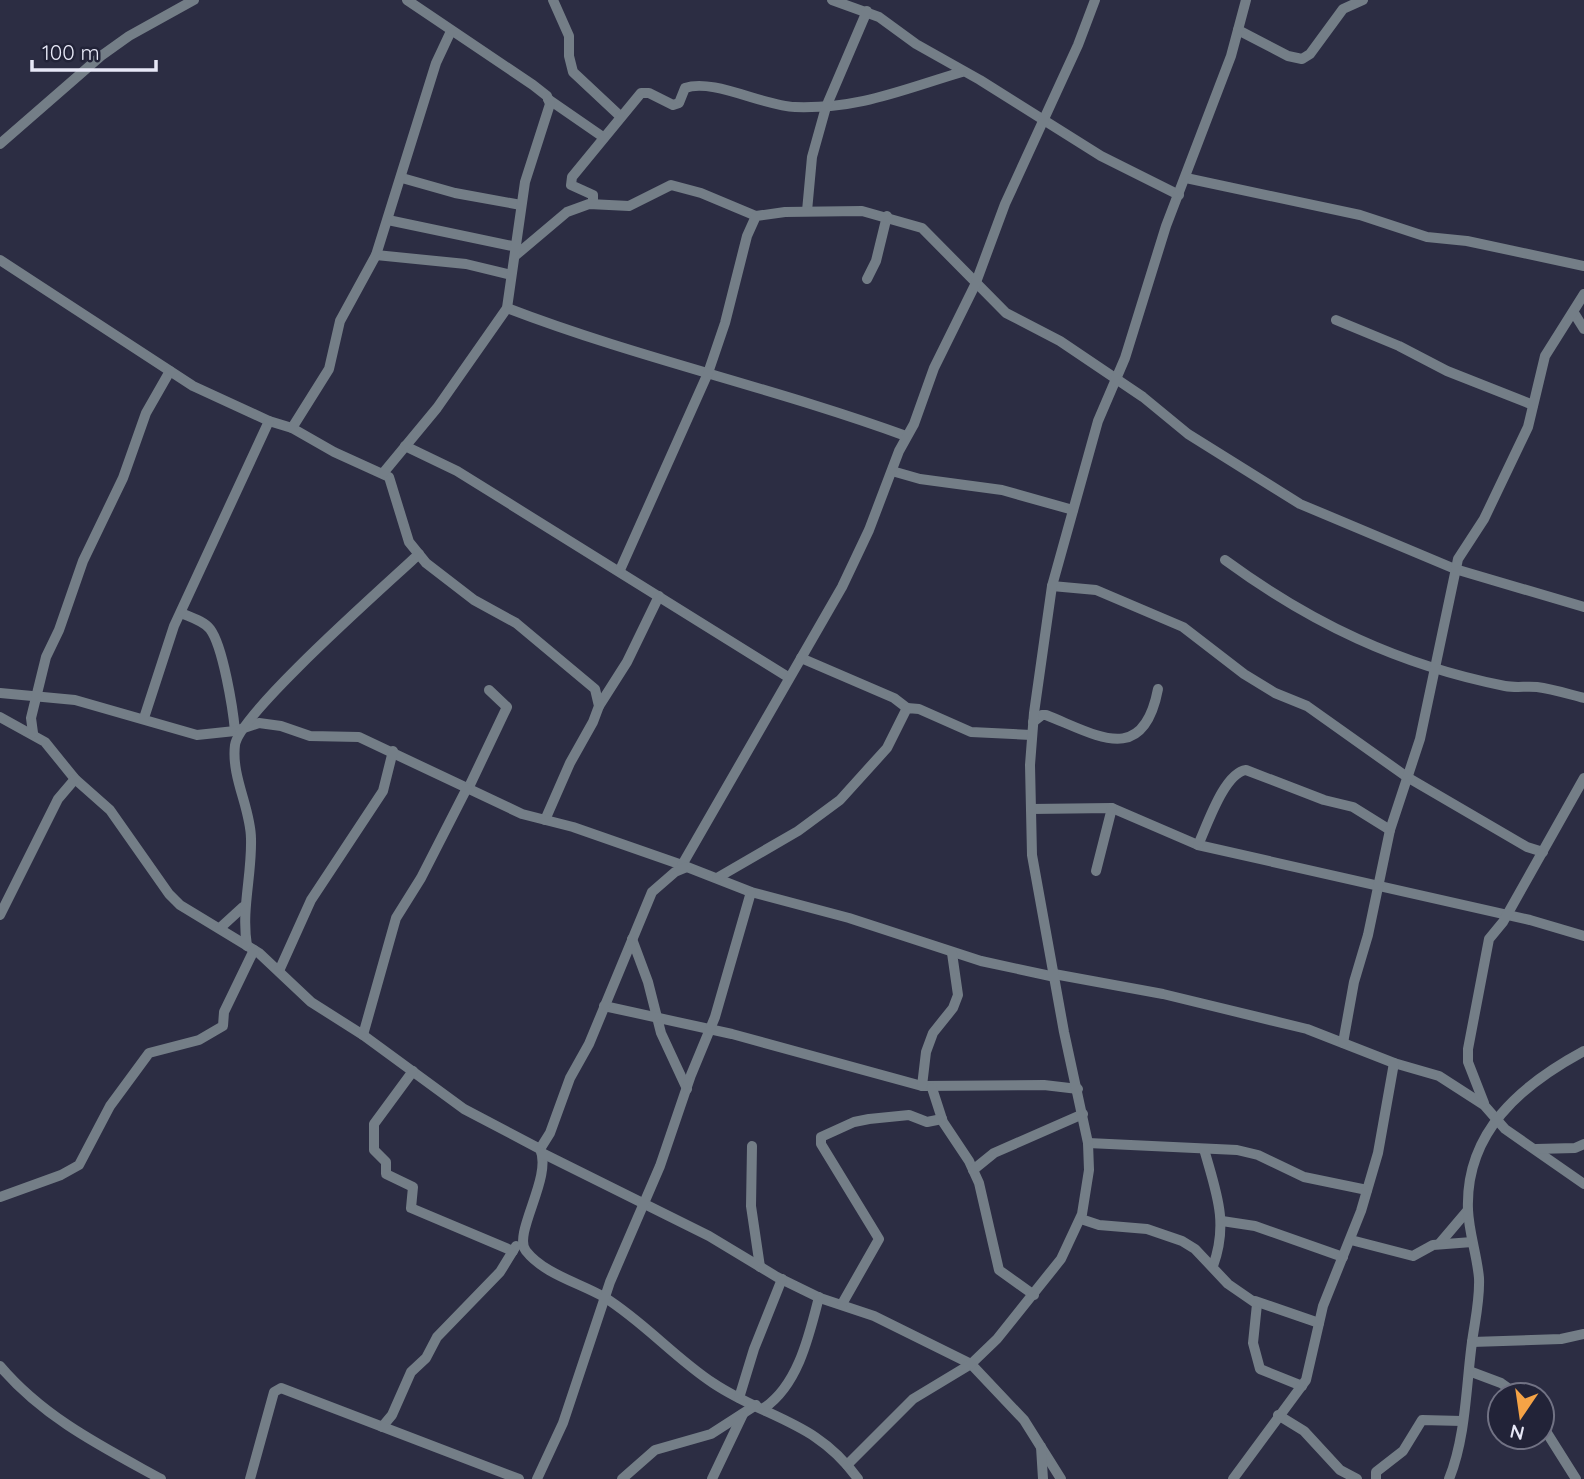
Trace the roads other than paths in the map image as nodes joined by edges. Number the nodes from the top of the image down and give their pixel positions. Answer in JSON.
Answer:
{"nodes":[{"id":1,"x":194,"y":0,"type":"edge"},
{"id":2,"x":407,"y":0,"type":"edge"},
{"id":3,"x":553,"y":0,"type":"edge"},
{"id":4,"x":833,"y":0,"type":"edge"},
{"id":5,"x":1095,"y":0,"type":"edge"},
{"id":6,"x":1246,"y":0,"type":"edge"},
{"id":7,"x":1363,"y":0,"type":"edge"},
{"id":8,"x":867,"y":11,"type":"junction"},
{"id":9,"x":1238,"y":30,"type":"junction"},
{"id":10,"x":451,"y":32,"type":"junction"},
{"id":11,"x":962,"y":72,"type":"junction"},
{"id":12,"x":548,"y":99,"type":"junction"},
{"id":13,"x":826,"y":107,"type":"junction"},
{"id":14,"x":620,"y":116,"type":"junction"},
{"id":15,"x":1044,"y":121,"type":"junction"},
{"id":16,"x":603,"y":137,"type":"junction"},
{"id":17,"x":0,"y":144,"type":"edge"},
{"id":18,"x":402,"y":178,"type":"junction"},
{"id":19,"x":1186,"y":178,"type":"junction"},
{"id":20,"x":1179,"y":195,"type":"junction"},
{"id":21,"x":593,"y":204,"type":"junction"},
{"id":22,"x":521,"y":205,"type":"junction"},
{"id":23,"x":807,"y":211,"type":"junction"},
{"id":24,"x":756,"y":216,"type":"junction"},
{"id":25,"x":887,"y":216,"type":"junction"},
{"id":26,"x":388,"y":220,"type":"junction"},
{"id":27,"x":517,"y":251,"type":"junction"},
{"id":28,"x":376,"y":255,"type":"junction"},
{"id":29,"x":0,"y":260,"type":"edge"},
{"id":30,"x":1584,"y":266,"type":"edge"},
{"id":31,"x":511,"y":275,"type":"junction"},
{"id":32,"x":867,"y":279,"type":"dead end"},
{"id":33,"x":975,"y":285,"type":"junction"},
{"id":34,"x":1584,"y":294,"type":"edge"},
{"id":35,"x":507,"y":308,"type":"junction"},
{"id":36,"x":1574,"y":313,"type":"junction"},
{"id":37,"x":1336,"y":320,"type":"dead end"},
{"id":38,"x":1584,"y":329,"type":"edge"},
{"id":39,"x":170,"y":371,"type":"junction"},
{"id":40,"x":708,"y":373,"type":"junction"},
{"id":41,"x":1115,"y":380,"type":"junction"},
{"id":42,"x":1534,"y":405,"type":"junction"},
{"id":43,"x":269,"y":421,"type":"junction"},
{"id":44,"x":292,"y":428,"type":"junction"},
{"id":45,"x":906,"y":436,"type":"junction"},
{"id":46,"x":405,"y":446,"type":"junction"},
{"id":47,"x":892,"y":471,"type":"junction"},
{"id":48,"x":384,"y":472,"type":"junction"},
{"id":49,"x":1073,"y":510,"type":"junction"},
{"id":50,"x":419,"y":554,"type":"junction"},
{"id":51,"x":1225,"y":560,"type":"dead end"},
{"id":52,"x":1455,"y":569,"type":"junction"},
{"id":53,"x":620,"y":570,"type":"junction"},
{"id":54,"x":1052,"y":586,"type":"junction"},
{"id":55,"x":659,"y":596,"type":"junction"},
{"id":56,"x":1584,"y":607,"type":"edge"},
{"id":57,"x":181,"y":613,"type":"junction"},
{"id":58,"x":801,"y":658,"type":"junction"},
{"id":59,"x":1436,"y":668,"type":"junction"},
{"id":60,"x":788,"y":677,"type":"junction"},
{"id":61,"x":1158,"y":689,"type":"dead end"},
{"id":62,"x":489,"y":690,"type":"dead end"},
{"id":63,"x":0,"y":692,"type":"edge"},
{"id":64,"x":36,"y":695,"type":"junction"},
{"id":65,"x":1584,"y":698,"type":"edge"},
{"id":66,"x":599,"y":706,"type":"junction"},
{"id":67,"x":907,"y":708,"type":"junction"},
{"id":68,"x":0,"y":717,"type":"edge"},
{"id":69,"x":144,"y":718,"type":"junction"},
{"id":70,"x":1032,"y":722,"type":"junction"},
{"id":71,"x":237,"y":730,"type":"junction"},
{"id":72,"x":33,"y":733,"type":"junction"},
{"id":73,"x":1031,"y":735,"type":"junction"},
{"id":74,"x":393,"y":751,"type":"junction"},
{"id":75,"x":1407,"y":776,"type":"junction"},
{"id":76,"x":1584,"y":778,"type":"edge"},
{"id":77,"x":75,"y":779,"type":"junction"},
{"id":78,"x":467,"y":788,"type":"junction"},
{"id":79,"x":1112,"y":808,"type":"junction"},
{"id":80,"x":1031,"y":809,"type":"junction"},
{"id":81,"x":545,"y":820,"type":"junction"},
{"id":82,"x":1390,"y":830,"type":"junction"},
{"id":83,"x":1198,"y":845,"type":"junction"},
{"id":84,"x":1543,"y":852,"type":"junction"},
{"id":85,"x":685,"y":866,"type":"junction"},
{"id":86,"x":1096,"y":871,"type":"dead end"},
{"id":87,"x":717,"y":878,"type":"junction"},
{"id":88,"x":1379,"y":887,"type":"junction"},
{"id":89,"x":751,"y":892,"type":"junction"},
{"id":90,"x":243,"y":907,"type":"junction"},
{"id":91,"x":0,"y":915,"type":"edge"},
{"id":92,"x":1506,"y":916,"type":"junction"},
{"id":93,"x":220,"y":928,"type":"junction"},
{"id":94,"x":1584,"y":936,"type":"edge"},
{"id":95,"x":632,"y":939,"type":"junction"},
{"id":96,"x":251,"y":948,"type":"junction"},
{"id":97,"x":952,"y":953,"type":"junction"},
{"id":98,"x":279,"y":971,"type":"junction"},
{"id":99,"x":1055,"y":975,"type":"junction"},
{"id":100,"x":604,"y":1006,"type":"junction"},
{"id":101,"x":657,"y":1020,"type":"junction"},
{"id":102,"x":709,"y":1032,"type":"junction"},
{"id":103,"x":363,"y":1035,"type":"junction"},
{"id":104,"x":1343,"y":1043,"type":"junction"},
{"id":105,"x":1584,"y":1051,"type":"edge"},
{"id":106,"x":1394,"y":1063,"type":"junction"},
{"id":107,"x":413,"y":1071,"type":"junction"},
{"id":108,"x":927,"y":1087,"type":"junction"},
{"id":109,"x":687,"y":1089,"type":"junction"},
{"id":110,"x":1078,"y":1089,"type":"junction"},
{"id":111,"x":1484,"y":1105,"type":"junction"},
{"id":112,"x":1083,"y":1115,"type":"junction"},
{"id":113,"x":942,"y":1119,"type":"junction"},
{"id":114,"x":1495,"y":1119,"type":"junction"},
{"id":115,"x":1088,"y":1143,"type":"junction"},
{"id":116,"x":1584,"y":1144,"type":"edge"},
{"id":117,"x":752,"y":1146,"type":"dead end"},
{"id":118,"x":1204,"y":1149,"type":"junction"},
{"id":119,"x":1536,"y":1149,"type":"junction"},
{"id":120,"x":541,"y":1151,"type":"junction"},
{"id":121,"x":973,"y":1170,"type":"junction"},
{"id":122,"x":1584,"y":1184,"type":"edge"},
{"id":123,"x":1367,"y":1189,"type":"junction"},
{"id":124,"x":0,"y":1197,"type":"edge"},
{"id":125,"x":644,"y":1204,"type":"junction"},
{"id":126,"x":1468,"y":1210,"type":"junction"},
{"id":127,"x":1081,"y":1219,"type":"junction"},
{"id":128,"x":1222,"y":1221,"type":"junction"},
{"id":129,"x":523,"y":1234,"type":"junction"},
{"id":130,"x":1351,"y":1240,"type":"junction"},
{"id":131,"x":1472,"y":1242,"type":"junction"},
{"id":132,"x":1440,"y":1243,"type":"junction"},
{"id":133,"x":513,"y":1251,"type":"junction"},
{"id":134,"x":1343,"y":1256,"type":"junction"},
{"id":135,"x":1213,"y":1266,"type":"junction"},
{"id":136,"x":760,"y":1267,"type":"junction"},
{"id":137,"x":782,"y":1279,"type":"junction"},
{"id":138,"x":1034,"y":1295,"type":"junction"},
{"id":139,"x":818,"y":1297,"type":"junction"},
{"id":140,"x":605,"y":1298,"type":"junction"},
{"id":141,"x":1255,"y":1301,"type":"junction"},
{"id":142,"x":842,"y":1304,"type":"junction"},
{"id":143,"x":1319,"y":1323,"type":"junction"},
{"id":144,"x":1584,"y":1334,"type":"edge"},
{"id":145,"x":1472,"y":1342,"type":"junction"},
{"id":146,"x":971,"y":1364,"type":"junction"},
{"id":147,"x":1469,"y":1371,"type":"junction"},
{"id":148,"x":3,"y":1375,"type":"edge"},
{"id":149,"x":1496,"y":1381,"type":"edge"},
{"id":150,"x":1302,"y":1386,"type":"junction"},
{"id":151,"x":739,"y":1398,"type":"junction"},
{"id":152,"x":760,"y":1407,"type":"junction"},
{"id":153,"x":743,"y":1414,"type":"junction"},
{"id":154,"x":1278,"y":1415,"type":"junction"},
{"id":155,"x":1462,"y":1421,"type":"junction"},
{"id":156,"x":383,"y":1427,"type":"junction"},
{"id":157,"x":1040,"y":1441,"type":"junction"},
{"id":158,"x":1556,"y":1447,"type":"edge"},
{"id":159,"x":847,"y":1465,"type":"junction"},
{"id":160,"x":161,"y":1479,"type":"edge"},
{"id":161,"x":250,"y":1479,"type":"edge"},
{"id":162,"x":519,"y":1479,"type":"edge"},
{"id":163,"x":537,"y":1479,"type":"edge"},
{"id":164,"x":622,"y":1479,"type":"edge"},
{"id":165,"x":712,"y":1479,"type":"edge"},
{"id":166,"x":858,"y":1479,"type":"edge"},
{"id":167,"x":1043,"y":1479,"type":"edge"},
{"id":168,"x":1061,"y":1479,"type":"edge"},
{"id":169,"x":1233,"y":1479,"type":"edge"},
{"id":170,"x":1357,"y":1479,"type":"edge"},
{"id":171,"x":1376,"y":1479,"type":"edge"},
{"id":172,"x":1449,"y":1479,"type":"edge"},
{"id":173,"x":1576,"y":1479,"type":"edge"}],
"edges":[{"from":1,"to":17,"type":"street"},
{"from":2,"to":10,"type":"street"},
{"from":3,"to":14,"type":"street"},
{"from":4,"to":8,"type":"street"},
{"from":5,"to":15,"type":"street"},
{"from":6,"to":9,"type":"street"},
{"from":7,"to":9,"type":"street"},
{"from":8,"to":11,"type":"street"},
{"from":8,"to":13,"type":"street"},
{"from":9,"to":19,"type":"street"},
{"from":10,"to":12,"type":"street"},
{"from":10,"to":18,"type":"street"},
{"from":11,"to":13,"type":"street"},
{"from":11,"to":15,"type":"street"},
{"from":12,"to":16,"type":"street"},
{"from":12,"to":22,"type":"street"},
{"from":13,"to":14,"type":"street"},
{"from":13,"to":23,"type":"street"},
{"from":14,"to":16,"type":"street"},
{"from":15,"to":20,"type":"street"},
{"from":15,"to":33,"type":"street"},
{"from":16,"to":21,"type":"street"},
{"from":18,"to":22,"type":"street"},
{"from":18,"to":26,"type":"street"},
{"from":19,"to":20,"type":"street"},
{"from":19,"to":30,"type":"street"},
{"from":20,"to":41,"type":"street"},
{"from":21,"to":24,"type":"street"},
{"from":21,"to":27,"type":"street"},
{"from":22,"to":27,"type":"street"},
{"from":23,"to":24,"type":"street"},
{"from":23,"to":25,"type":"street"},
{"from":24,"to":40,"type":"street"},
{"from":25,"to":32,"type":"street"},
{"from":25,"to":33,"type":"street"},
{"from":26,"to":27,"type":"street"},
{"from":26,"to":28,"type":"street"},
{"from":27,"to":31,"type":"street"},
{"from":28,"to":31,"type":"street"},
{"from":28,"to":44,"type":"street"},
{"from":29,"to":39,"type":"street"},
{"from":31,"to":35,"type":"street"},
{"from":33,"to":41,"type":"street"},
{"from":33,"to":45,"type":"street"},
{"from":34,"to":36,"type":"street"},
{"from":35,"to":40,"type":"street"},
{"from":35,"to":46,"type":"street"},
{"from":36,"to":38,"type":"street"},
{"from":36,"to":42,"type":"street"},
{"from":37,"to":42,"type":"street"},
{"from":39,"to":43,"type":"street"},
{"from":39,"to":64,"type":"street"},
{"from":40,"to":45,"type":"street"},
{"from":40,"to":53,"type":"street"},
{"from":41,"to":49,"type":"street"},
{"from":41,"to":52,"type":"street"},
{"from":42,"to":52,"type":"street"},
{"from":43,"to":44,"type":"street"},
{"from":43,"to":57,"type":"street"},
{"from":44,"to":48,"type":"street"},
{"from":45,"to":47,"type":"street"},
{"from":46,"to":48,"type":"street"},
{"from":46,"to":53,"type":"street"},
{"from":47,"to":49,"type":"street"},
{"from":47,"to":58,"type":"street"},
{"from":48,"to":50,"type":"street"},
{"from":49,"to":54,"type":"street"},
{"from":50,"to":66,"type":"street"},
{"from":50,"to":71,"type":"street"},
{"from":51,"to":59,"type":"street"},
{"from":52,"to":56,"type":"street"},
{"from":52,"to":59,"type":"street"},
{"from":53,"to":55,"type":"street"},
{"from":54,"to":70,"type":"street"},
{"from":54,"to":75,"type":"street"},
{"from":55,"to":60,"type":"street"},
{"from":55,"to":66,"type":"street"},
{"from":57,"to":69,"type":"street"},
{"from":57,"to":71,"type":"street"},
{"from":58,"to":60,"type":"street"},
{"from":58,"to":67,"type":"street"},
{"from":59,"to":65,"type":"street"},
{"from":59,"to":75,"type":"street"},
{"from":60,"to":85,"type":"street"},
{"from":61,"to":70,"type":"street"},
{"from":62,"to":78,"type":"street"},
{"from":63,"to":64,"type":"street"},
{"from":64,"to":69,"type":"street"},
{"from":64,"to":72,"type":"street"},
{"from":66,"to":81,"type":"street"},
{"from":67,"to":73,"type":"street"},
{"from":67,"to":87,"type":"street"},
{"from":68,"to":72,"type":"street"},
{"from":69,"to":71,"type":"street"},
{"from":70,"to":73,"type":"street"},
{"from":71,"to":74,"type":"street"},
{"from":71,"to":90,"type":"street"},
{"from":72,"to":77,"type":"street"},
{"from":73,"to":80,"type":"street"},
{"from":74,"to":78,"type":"street"},
{"from":74,"to":98,"type":"street"},
{"from":75,"to":82,"type":"street"},
{"from":75,"to":84,"type":"street"},
{"from":76,"to":84,"type":"street"},
{"from":77,"to":91,"type":"street"},
{"from":77,"to":93,"type":"street"},
{"from":78,"to":81,"type":"street"},
{"from":78,"to":103,"type":"street"},
{"from":79,"to":80,"type":"street"},
{"from":79,"to":83,"type":"street"},
{"from":79,"to":86,"type":"street"},
{"from":80,"to":99,"type":"street"},
{"from":81,"to":85,"type":"street"},
{"from":82,"to":83,"type":"street"},
{"from":82,"to":88,"type":"street"},
{"from":83,"to":88,"type":"street"},
{"from":84,"to":92,"type":"street"},
{"from":85,"to":87,"type":"street"},
{"from":85,"to":95,"type":"street"},
{"from":87,"to":89,"type":"street"},
{"from":88,"to":92,"type":"street"},
{"from":88,"to":104,"type":"street"},
{"from":89,"to":97,"type":"street"},
{"from":89,"to":102,"type":"street"},
{"from":90,"to":93,"type":"street"},
{"from":90,"to":96,"type":"street"},
{"from":92,"to":94,"type":"street"},
{"from":92,"to":111,"type":"street"},
{"from":93,"to":96,"type":"street"},
{"from":95,"to":100,"type":"street"},
{"from":95,"to":101,"type":"street"},
{"from":96,"to":98,"type":"street"},
{"from":96,"to":124,"type":"street"},
{"from":97,"to":99,"type":"street"},
{"from":97,"to":108,"type":"street"},
{"from":98,"to":103,"type":"street"},
{"from":99,"to":104,"type":"street"},
{"from":99,"to":110,"type":"street"},
{"from":100,"to":101,"type":"street"},
{"from":100,"to":120,"type":"street"},
{"from":101,"to":102,"type":"street"},
{"from":101,"to":109,"type":"street"},
{"from":102,"to":108,"type":"street"},
{"from":102,"to":109,"type":"street"},
{"from":103,"to":107,"type":"street"},
{"from":104,"to":106,"type":"street"},
{"from":105,"to":114,"type":"street"},
{"from":106,"to":111,"type":"street"},
{"from":106,"to":123,"type":"street"},
{"from":107,"to":120,"type":"street"},
{"from":107,"to":133,"type":"street"},
{"from":108,"to":110,"type":"street"},
{"from":108,"to":113,"type":"street"},
{"from":109,"to":125,"type":"street"},
{"from":110,"to":112,"type":"street"},
{"from":111,"to":114,"type":"street"},
{"from":112,"to":115,"type":"street"},
{"from":112,"to":121,"type":"street"},
{"from":113,"to":121,"type":"street"},
{"from":113,"to":142,"type":"street"},
{"from":114,"to":119,"type":"street"},
{"from":114,"to":126,"type":"street"},
{"from":115,"to":118,"type":"street"},
{"from":115,"to":127,"type":"street"},
{"from":116,"to":119,"type":"street"},
{"from":117,"to":136,"type":"street"},
{"from":118,"to":123,"type":"street"},
{"from":118,"to":128,"type":"street"},
{"from":119,"to":122,"type":"street"},
{"from":120,"to":125,"type":"street"},
{"from":120,"to":129,"type":"street"},
{"from":121,"to":138,"type":"street"},
{"from":123,"to":130,"type":"street"},
{"from":125,"to":136,"type":"street"},
{"from":125,"to":140,"type":"street"},
{"from":126,"to":131,"type":"street"},
{"from":126,"to":132,"type":"street"},
{"from":127,"to":135,"type":"street"},
{"from":127,"to":138,"type":"street"},
{"from":128,"to":134,"type":"street"},
{"from":128,"to":135,"type":"street"},
{"from":129,"to":133,"type":"street"},
{"from":129,"to":140,"type":"street"},
{"from":130,"to":132,"type":"street"},
{"from":130,"to":134,"type":"street"},
{"from":131,"to":132,"type":"street"},
{"from":131,"to":145,"type":"street"},
{"from":133,"to":156,"type":"street"},
{"from":134,"to":143,"type":"street"},
{"from":135,"to":141,"type":"street"},
{"from":136,"to":137,"type":"street"},
{"from":137,"to":139,"type":"street"},
{"from":137,"to":151,"type":"street"},
{"from":138,"to":146,"type":"street"},
{"from":139,"to":142,"type":"street"},
{"from":139,"to":152,"type":"street"},
{"from":140,"to":151,"type":"street"},
{"from":140,"to":163,"type":"street"},
{"from":141,"to":143,"type":"street"},
{"from":141,"to":150,"type":"street"},
{"from":142,"to":146,"type":"street"},
{"from":143,"to":150,"type":"street"},
{"from":144,"to":145,"type":"street"},
{"from":145,"to":147,"type":"street"},
{"from":146,"to":157,"type":"street"},
{"from":146,"to":159,"type":"street"},
{"from":147,"to":149,"type":"street"},
{"from":147,"to":155,"type":"street"},
{"from":148,"to":160,"type":"street"},
{"from":150,"to":154,"type":"street"},
{"from":151,"to":152,"type":"street"},
{"from":152,"to":153,"type":"street"},
{"from":152,"to":159,"type":"street"},
{"from":153,"to":164,"type":"street"},
{"from":153,"to":165,"type":"street"},
{"from":154,"to":169,"type":"street"},
{"from":154,"to":170,"type":"street"},
{"from":155,"to":171,"type":"street"},
{"from":155,"to":172,"type":"street"},
{"from":156,"to":161,"type":"street"},
{"from":156,"to":162,"type":"street"},
{"from":157,"to":167,"type":"street"},
{"from":157,"to":168,"type":"street"},
{"from":158,"to":173,"type":"street"},
{"from":159,"to":166,"type":"street"}]}
